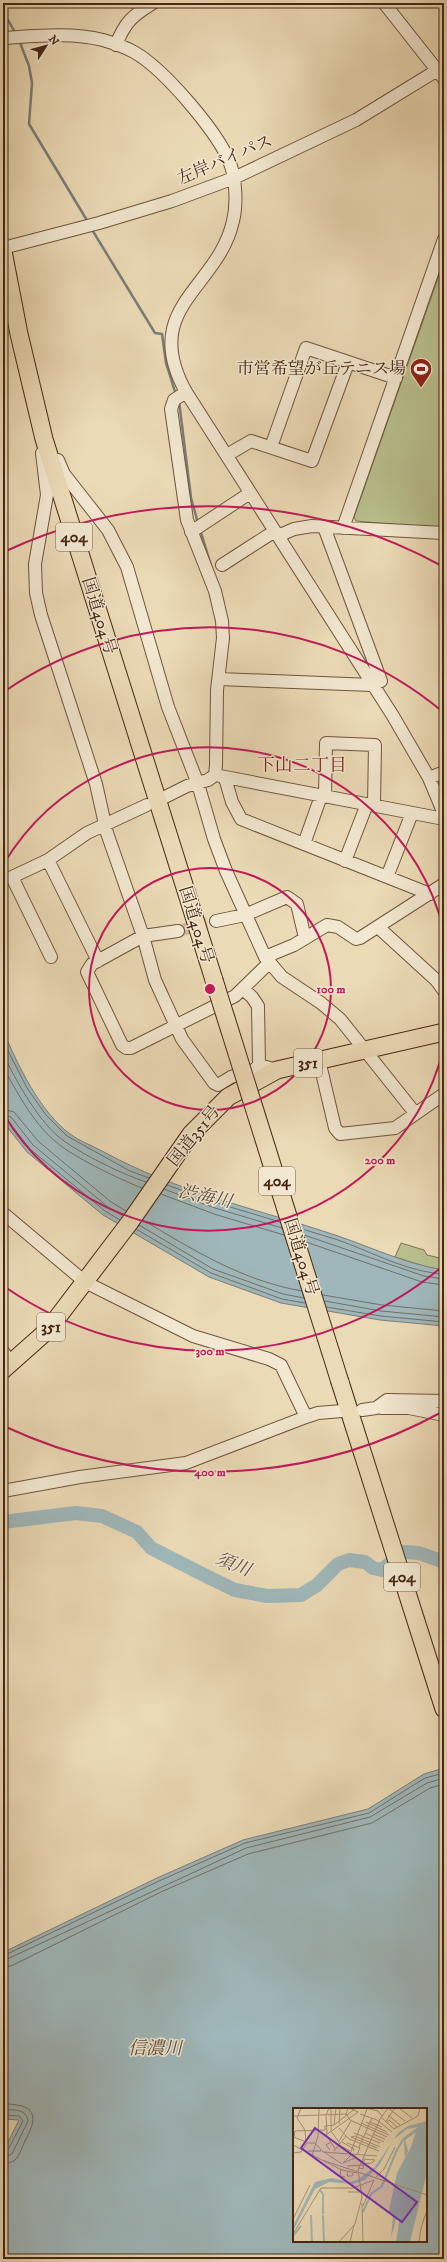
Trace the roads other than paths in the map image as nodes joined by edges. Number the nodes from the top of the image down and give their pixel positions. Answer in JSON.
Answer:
{"nodes":[{"id":1,"x":153,"y":3,"type":"edge"},
{"id":2,"x":384,"y":3,"type":"edge"},
{"id":3,"x":133,"y":8,"type":"edge"},
{"id":4,"x":3,"y":38,"type":"edge"},
{"id":5,"x":116,"y":45,"type":"junction"},
{"id":6,"x":442,"y":72,"type":"edge"},
{"id":7,"x":234,"y":178,"type":"junction"},
{"id":8,"x":444,"y":239,"type":"edge"},
{"id":9,"x":3,"y":248,"type":"edge"},
{"id":10,"x":3,"y":251,"type":"edge"},
{"id":11,"x":348,"y":363,"type":"junction"},
{"id":12,"x":396,"y":378,"type":"junction"},
{"id":13,"x":30,"y":379,"type":"junction"},
{"id":14,"x":186,"y":392,"type":"junction"},
{"id":15,"x":271,"y":447,"type":"junction"},
{"id":16,"x":227,"y":455,"type":"junction"},
{"id":17,"x":250,"y":493,"type":"junction"},
{"id":18,"x":324,"y":526,"type":"junction"},
{"id":19,"x":343,"y":528,"type":"junction"},
{"id":20,"x":191,"y":532,"type":"junction"},
{"id":21,"x":276,"y":533,"type":"junction"},
{"id":22,"x":444,"y":534,"type":"edge"},
{"id":23,"x":222,"y":565,"type":"dead end"},
{"id":24,"x":219,"y":679,"type":"junction"},
{"id":25,"x":372,"y":685,"type":"junction"},
{"id":26,"x":444,"y":772,"type":"edge"},
{"id":27,"x":220,"y":776,"type":"junction"},
{"id":28,"x":429,"y":778,"type":"junction"},
{"id":29,"x":198,"y":784,"type":"junction"},
{"id":30,"x":323,"y":796,"type":"junction"},
{"id":31,"x":165,"y":797,"type":"dead end"},
{"id":32,"x":147,"y":805,"type":"dead end"},
{"id":33,"x":371,"y":805,"type":"junction"},
{"id":34,"x":412,"y":813,"type":"junction"},
{"id":35,"x":444,"y":814,"type":"edge"},
{"id":36,"x":444,"y":819,"type":"edge"},
{"id":37,"x":104,"y":824,"type":"junction"},
{"id":38,"x":304,"y":844,"type":"junction"},
{"id":39,"x":48,"y":860,"type":"junction"},
{"id":40,"x":345,"y":860,"type":"junction"},
{"id":41,"x":387,"y":876,"type":"junction"},
{"id":42,"x":7,"y":879,"type":"edge"},
{"id":43,"x":444,"y":884,"type":"edge"},
{"id":44,"x":430,"y":894,"type":"junction"},
{"id":45,"x":245,"y":914,"type":"junction"},
{"id":46,"x":216,"y":921,"type":"tunnel mouth"},
{"id":47,"x":378,"y":927,"type":"junction"},
{"id":48,"x":178,"y":930,"type":"tunnel mouth"},
{"id":49,"x":143,"y":936,"type":"junction"},
{"id":50,"x":305,"y":938,"type":"junction"},
{"id":51,"x":51,"y":957,"type":"dead end"},
{"id":52,"x":267,"y":959,"type":"junction"},
{"id":53,"x":98,"y":961,"type":"junction"},
{"id":54,"x":243,"y":989,"type":"junction"},
{"id":55,"x":444,"y":991,"type":"edge"},
{"id":56,"x":175,"y":1027,"type":"junction"},
{"id":57,"x":444,"y":1032,"type":"edge"},
{"id":58,"x":366,"y":1050,"type":"junction"},
{"id":59,"x":319,"y":1060,"type":"junction"},
{"id":60,"x":259,"y":1065,"type":"junction"},
{"id":61,"x":277,"y":1070,"type":"junction"},
{"id":62,"x":444,"y":1094,"type":"edge"},
{"id":63,"x":415,"y":1113,"type":"junction"},
{"id":64,"x":3,"y":1213,"type":"edge"},
{"id":65,"x":88,"y":1279,"type":"junction"},
{"id":66,"x":6,"y":1362,"type":"edge"},
{"id":67,"x":444,"y":1401,"type":"edge"},
{"id":68,"x":376,"y":1408,"type":"junction"},
{"id":69,"x":362,"y":1410,"type":"dead end"},
{"id":70,"x":342,"y":1412,"type":"dead end"},
{"id":71,"x":444,"y":1415,"type":"edge"},
{"id":72,"x":306,"y":1417,"type":"junction"},
{"id":73,"x":3,"y":1491,"type":"edge"},
{"id":74,"x":444,"y":1708,"type":"edge"}],
"edges":[{"from":1,"to":3,"type":"street"},
{"from":2,"to":6,"type":"street"},
{"from":3,"to":5,"type":"street"},
{"from":4,"to":5,"type":"street"},
{"from":5,"to":7,"type":"street"},
{"from":6,"to":7,"type":"street","name":"左岸バイパス"},
{"from":7,"to":9,"type":"street","name":"左岸バイパス"},
{"from":7,"to":14,"type":"street"},
{"from":8,"to":12,"type":"street"},
{"from":10,"to":13,"type":"highway","name":"国道404号","number":"404"},
{"from":11,"to":12,"type":"street"},
{"from":11,"to":15,"type":"street"},
{"from":11,"to":15,"type":"street"},
{"from":12,"to":19,"type":"street"},
{"from":13,"to":29,"type":"street"},
{"from":13,"to":37,"type":"street"},
{"from":13,"to":74,"type":"highway","name":"国道404号","number":"404","bridge":true},
{"from":14,"to":16,"type":"street"},
{"from":14,"to":20,"type":"street"},
{"from":15,"to":16,"type":"street"},
{"from":16,"to":17,"type":"street"},
{"from":17,"to":20,"type":"street"},
{"from":17,"to":21,"type":"street"},
{"from":18,"to":19,"type":"street"},
{"from":18,"to":21,"type":"street"},
{"from":18,"to":25,"type":"street"},
{"from":19,"to":22,"type":"street"},
{"from":20,"to":24,"type":"street"},
{"from":21,"to":23,"type":"street"},
{"from":21,"to":25,"type":"street"},
{"from":24,"to":25,"type":"street"},
{"from":24,"to":27,"type":"street"},
{"from":25,"to":28,"type":"street"},
{"from":26,"to":28,"type":"street"},
{"from":27,"to":29,"type":"street"},
{"from":27,"to":30,"type":"street"},
{"from":27,"to":38,"type":"street"},
{"from":28,"to":35,"type":"street"},
{"from":29,"to":31,"type":"street"},
{"from":29,"to":45,"type":"street"},
{"from":30,"to":33,"type":"street"},
{"from":30,"to":33,"type":"street"},
{"from":30,"to":38,"type":"street"},
{"from":32,"to":37,"type":"street"},
{"from":33,"to":34,"type":"street"},
{"from":33,"to":40,"type":"street"},
{"from":34,"to":36,"type":"street"},
{"from":34,"to":41,"type":"street"},
{"from":37,"to":39,"type":"street"},
{"from":37,"to":49,"type":"street"},
{"from":38,"to":40,"type":"street"},
{"from":39,"to":42,"type":"street"},
{"from":39,"to":53,"type":"street"},
{"from":40,"to":41,"type":"street"},
{"from":41,"to":44,"type":"street"},
{"from":42,"to":51,"type":"street"},
{"from":43,"to":44,"type":"street"},
{"from":44,"to":47,"type":"street"},
{"from":45,"to":46,"type":"street"},
{"from":45,"to":50,"type":"street"},
{"from":45,"to":52,"type":"street"},
{"from":47,"to":50,"type":"street"},
{"from":47,"to":55,"type":"street"},
{"from":48,"to":49,"type":"street"},
{"from":49,"to":53,"type":"street"},
{"from":49,"to":56,"type":"street"},
{"from":50,"to":52,"type":"street"},
{"from":52,"to":54,"type":"street"},
{"from":52,"to":58,"type":"street"},
{"from":53,"to":56,"type":"street"},
{"from":54,"to":56,"type":"street"},
{"from":54,"to":60,"type":"street"},
{"from":56,"to":60,"type":"street"},
{"from":57,"to":58,"type":"highway","name":"国道351号","number":"351"},
{"from":58,"to":59,"type":"highway","name":"国道351号","number":"351"},
{"from":58,"to":63,"type":"street"},
{"from":59,"to":61,"type":"highway","name":"国道351号","number":"351"},
{"from":59,"to":63,"type":"street"},
{"from":60,"to":61,"type":"street"},
{"from":61,"to":65,"type":"highway","name":"国道351号","number":"351"},
{"from":62,"to":63,"type":"street"},
{"from":64,"to":65,"type":"street"},
{"from":65,"to":66,"type":"highway","name":"国道351号","number":"351"},
{"from":65,"to":72,"type":"street"},
{"from":67,"to":68,"type":"street"},
{"from":68,"to":69,"type":"street"},
{"from":68,"to":71,"type":"street"},
{"from":70,"to":72,"type":"street"},
{"from":72,"to":73,"type":"street"}]}
